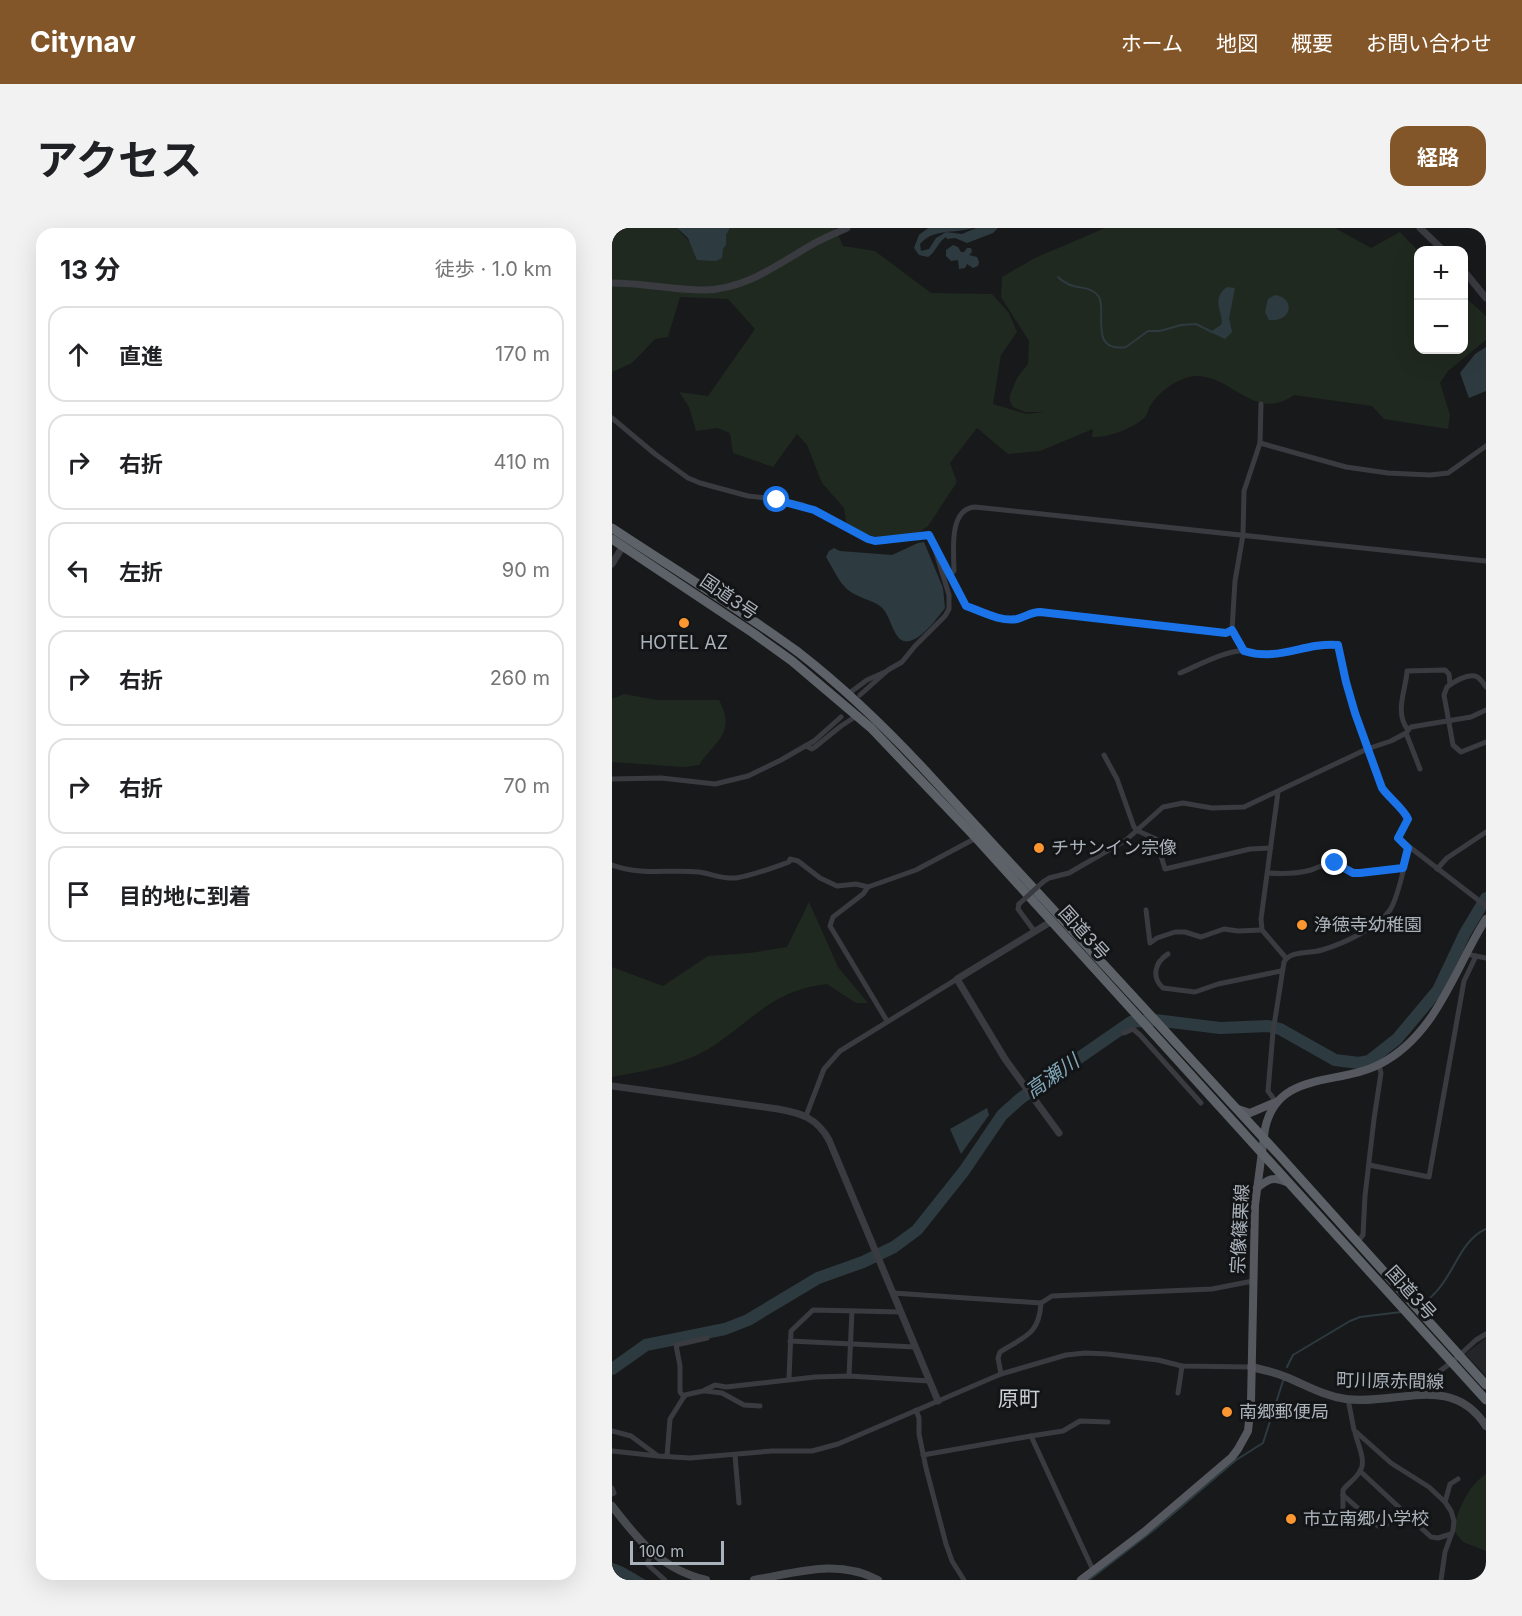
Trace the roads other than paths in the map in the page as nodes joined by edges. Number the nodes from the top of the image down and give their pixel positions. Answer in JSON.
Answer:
{"nodes":[{"id":1,"x":847,"y":228,"type":"edge"},
{"id":2,"x":1420,"y":228,"type":"edge"},
{"id":3,"x":1439,"y":246,"type":"edge"},
{"id":4,"x":1468,"y":276,"type":"edge"},
{"id":5,"x":612,"y":283,"type":"edge"},
{"id":6,"x":1486,"y":298,"type":"edge"},
{"id":7,"x":1261,"y":404,"type":"dead end"},
{"id":8,"x":612,"y":418,"type":"edge"},
{"id":9,"x":1260,"y":443,"type":"junction"},
{"id":10,"x":1486,"y":446,"type":"edge"},
{"id":11,"x":612,"y":528,"type":"edge"},
{"id":12,"x":1243,"y":536,"type":"junction"},
{"id":13,"x":612,"y":539,"type":"edge"},
{"id":14,"x":934,"y":543,"type":"junction"},
{"id":15,"x":623,"y":546,"type":"junction"},
{"id":16,"x":1486,"y":561,"type":"edge"},
{"id":17,"x":612,"y":564,"type":"edge"},
{"id":18,"x":950,"y":574,"type":"junction"},
{"id":19,"x":1232,"y":630,"type":"junction"},
{"id":20,"x":1244,"y":651,"type":"junction"},
{"id":21,"x":888,"y":670,"type":"junction"},
{"id":22,"x":1180,"y":673,"type":"dead end"},
{"id":23,"x":1450,"y":684,"type":"junction"},
{"id":24,"x":1486,"y":687,"type":"edge"},
{"id":25,"x":848,"y":694,"type":"junction"},
{"id":26,"x":860,"y":695,"type":"dead end"},
{"id":27,"x":1486,"y":710,"type":"edge"},
{"id":28,"x":858,"y":715,"type":"junction"},
{"id":29,"x":841,"y":717,"type":"dead end"},
{"id":30,"x":1450,"y":721,"type":"junction"},
{"id":31,"x":1407,"y":731,"type":"junction"},
{"id":32,"x":1486,"y":742,"type":"edge"},
{"id":33,"x":806,"y":746,"type":"junction"},
{"id":34,"x":1367,"y":749,"type":"junction"},
{"id":35,"x":1104,"y":755,"type":"dead end"},
{"id":36,"x":1420,"y":769,"type":"dead end"},
{"id":37,"x":612,"y":779,"type":"edge"},
{"id":38,"x":1278,"y":792,"type":"junction"},
{"id":39,"x":1138,"y":831,"type":"junction"},
{"id":40,"x":1486,"y":832,"type":"edge"},
{"id":41,"x":976,"y":838,"type":"junction"},
{"id":42,"x":1270,"y":848,"type":"junction"},
{"id":43,"x":1408,"y":848,"type":"junction"},
{"id":44,"x":612,"y":865,"type":"edge"},
{"id":45,"x":1403,"y":868,"type":"junction"},
{"id":46,"x":1437,"y":869,"type":"junction"},
{"id":47,"x":1268,"y":873,"type":"junction"},
{"id":48,"x":868,"y":887,"type":"junction"},
{"id":49,"x":1486,"y":906,"type":"edge"},
{"id":50,"x":1146,"y":910,"type":"dead end"},
{"id":51,"x":1486,"y":919,"type":"edge"},
{"id":52,"x":1052,"y":921,"type":"junction"},
{"id":53,"x":1263,"y":930,"type":"junction"},
{"id":54,"x":1035,"y":932,"type":"junction"},
{"id":55,"x":1168,"y":954,"type":"dead end"},
{"id":56,"x":1466,"y":954,"type":"junction"},
{"id":57,"x":1476,"y":956,"type":"junction"},
{"id":58,"x":1286,"y":958,"type":"junction"},
{"id":59,"x":1486,"y":958,"type":"edge"},
{"id":60,"x":1281,"y":971,"type":"junction"},
{"id":61,"x":957,"y":979,"type":"junction"},
{"id":62,"x":887,"y":1021,"type":"junction"},
{"id":63,"x":1124,"y":1033,"type":"dead end"},
{"id":64,"x":1379,"y":1065,"type":"junction"},
{"id":65,"x":612,"y":1086,"type":"edge"},
{"id":66,"x":1201,"y":1102,"type":"dead end"},
{"id":67,"x":1276,"y":1102,"type":"junction"},
{"id":68,"x":1235,"y":1107,"type":"junction"},
{"id":69,"x":806,"y":1116,"type":"junction"},
{"id":70,"x":1059,"y":1133,"type":"dead end"},
{"id":71,"x":1264,"y":1139,"type":"junction"},
{"id":72,"x":1262,"y":1154,"type":"junction"},
{"id":73,"x":1369,"y":1165,"type":"junction"},
{"id":74,"x":1286,"y":1182,"type":"junction"},
{"id":75,"x":1257,"y":1188,"type":"junction"},
{"id":76,"x":1356,"y":1243,"type":"junction"},
{"id":77,"x":1253,"y":1281,"type":"junction"},
{"id":78,"x":893,"y":1293,"type":"junction"},
{"id":79,"x":1041,"y":1303,"type":"junction"},
{"id":80,"x":852,"y":1311,"type":"junction"},
{"id":81,"x":901,"y":1312,"type":"junction"},
{"id":82,"x":1486,"y":1334,"type":"edge"},
{"id":83,"x":707,"y":1338,"type":"dead end"},
{"id":84,"x":790,"y":1341,"type":"junction"},
{"id":85,"x":850,"y":1344,"type":"junction"},
{"id":86,"x":915,"y":1347,"type":"junction"},
{"id":87,"x":1455,"y":1359,"type":"junction"},
{"id":88,"x":1182,"y":1366,"type":"junction"},
{"id":89,"x":1251,"y":1367,"type":"junction"},
{"id":90,"x":1001,"y":1374,"type":"junction"},
{"id":91,"x":849,"y":1376,"type":"junction"},
{"id":92,"x":789,"y":1378,"type":"junction"},
{"id":93,"x":929,"y":1381,"type":"junction"},
{"id":94,"x":1486,"y":1385,"type":"edge"},
{"id":95,"x":704,"y":1391,"type":"junction"},
{"id":96,"x":1178,"y":1393,"type":"dead end"},
{"id":97,"x":1424,"y":1394,"type":"junction"},
{"id":98,"x":684,"y":1397,"type":"junction"},
{"id":99,"x":1348,"y":1399,"type":"junction"},
{"id":100,"x":1486,"y":1400,"type":"edge"},
{"id":101,"x":938,"y":1401,"type":"junction"},
{"id":102,"x":760,"y":1406,"type":"dead end"},
{"id":103,"x":916,"y":1410,"type":"junction"},
{"id":104,"x":1108,"y":1422,"type":"dead end"},
{"id":105,"x":1486,"y":1426,"type":"edge"},
{"id":106,"x":1354,"y":1430,"type":"junction"},
{"id":107,"x":612,"y":1431,"type":"edge"},
{"id":108,"x":1031,"y":1436,"type":"junction"},
{"id":109,"x":612,"y":1450,"type":"edge"},
{"id":110,"x":735,"y":1455,"type":"junction"},
{"id":111,"x":923,"y":1455,"type":"junction"},
{"id":112,"x":658,"y":1456,"type":"junction"},
{"id":113,"x":667,"y":1456,"type":"junction"},
{"id":114,"x":1360,"y":1471,"type":"junction"},
{"id":115,"x":1458,"y":1479,"type":"dead end"},
{"id":116,"x":612,"y":1488,"type":"edge"},
{"id":117,"x":612,"y":1494,"type":"edge"},
{"id":118,"x":1343,"y":1495,"type":"junction"},
{"id":119,"x":1445,"y":1502,"type":"junction"},
{"id":120,"x":739,"y":1503,"type":"dead end"},
{"id":121,"x":612,"y":1506,"type":"edge"},
{"id":122,"x":1401,"y":1509,"type":"junction"},
{"id":123,"x":1343,"y":1518,"type":"dead end"},
{"id":124,"x":1451,"y":1534,"type":"junction"},
{"id":125,"x":652,"y":1553,"type":"junction"},
{"id":126,"x":1093,"y":1570,"type":"junction"},
{"id":127,"x":665,"y":1580,"type":"edge"},
{"id":128,"x":706,"y":1580,"type":"edge"},
{"id":129,"x":754,"y":1580,"type":"edge"},
{"id":130,"x":878,"y":1580,"type":"edge"},
{"id":131,"x":964,"y":1580,"type":"edge"},
{"id":132,"x":1081,"y":1580,"type":"edge"},
{"id":133,"x":1441,"y":1580,"type":"edge"}],
"edges":[{"from":1,"to":5,"type":"street"},
{"from":2,"to":3,"type":"street"},
{"from":4,"to":6,"type":"street"},
{"from":7,"to":9,"type":"street"},
{"from":8,"to":14,"type":"street"},
{"from":9,"to":10,"type":"street"},
{"from":9,"to":12,"type":"street"},
{"from":11,"to":25,"type":"highway","name":"国道3号"},
{"from":12,"to":16,"type":"street"},
{"from":12,"to":18,"type":"street"},
{"from":12,"to":19,"type":"street"},
{"from":13,"to":15,"type":"highway","name":"国道3号"},
{"from":14,"to":18,"type":"street"},
{"from":14,"to":21,"type":"street"},
{"from":15,"to":17,"type":"street"},
{"from":15,"to":28,"type":"highway","name":"国道3号"},
{"from":18,"to":19,"type":"street"},
{"from":19,"to":20,"type":"street"},
{"from":20,"to":22,"type":"street"},
{"from":20,"to":34,"type":"street"},
{"from":21,"to":25,"type":"street"},
{"from":21,"to":26,"type":"street"},
{"from":23,"to":24,"type":"street"},
{"from":23,"to":30,"type":"street"},
{"from":23,"to":31,"type":"street"},
{"from":25,"to":68,"type":"highway","name":"国道3号"},
{"from":27,"to":30,"type":"street"},
{"from":28,"to":33,"type":"street"},
{"from":28,"to":41,"type":"highway","name":"国道3号"},
{"from":29,"to":33,"type":"street"},
{"from":30,"to":31,"type":"street"},
{"from":30,"to":32,"type":"street"},
{"from":31,"to":34,"type":"street"},
{"from":31,"to":36,"type":"street"},
{"from":33,"to":37,"type":"street"},
{"from":34,"to":38,"type":"street"},
{"from":34,"to":43,"type":"street"},
{"from":35,"to":39,"type":"street"},
{"from":38,"to":39,"type":"street"},
{"from":38,"to":42,"type":"street"},
{"from":39,"to":42,"type":"street"},
{"from":39,"to":54,"type":"street","bridge":true},
{"from":40,"to":46,"type":"street"},
{"from":41,"to":48,"type":"street"},
{"from":41,"to":52,"type":"highway","name":"国道3号"},
{"from":42,"to":47,"type":"street"},
{"from":43,"to":45,"type":"street"},
{"from":43,"to":46,"type":"street"},
{"from":44,"to":48,"type":"street"},
{"from":45,"to":47,"type":"street"},
{"from":45,"to":58,"type":"street"},
{"from":46,"to":49,"type":"street"},
{"from":47,"to":53,"type":"street"},
{"from":48,"to":62,"type":"street"},
{"from":50,"to":53,"type":"street"},
{"from":51,"to":56,"type":"main road"},
{"from":52,"to":54,"type":"street"},
{"from":52,"to":72,"type":"highway","name":"国道3号"},
{"from":53,"to":58,"type":"street"},
{"from":54,"to":61,"type":"street"},
{"from":55,"to":60,"type":"street"},
{"from":56,"to":57,"type":"street"},
{"from":56,"to":64,"type":"main road"},
{"from":57,"to":59,"type":"street"},
{"from":57,"to":73,"type":"street"},
{"from":58,"to":60,"type":"street"},
{"from":60,"to":67,"type":"street"},
{"from":61,"to":62,"type":"street"},
{"from":61,"to":70,"type":"street"},
{"from":62,"to":69,"type":"street"},
{"from":63,"to":66,"type":"street"},
{"from":64,"to":67,"type":"main road"},
{"from":64,"to":73,"type":"street"},
{"from":65,"to":69,"type":"street"},
{"from":67,"to":68,"type":"main road"},
{"from":67,"to":71,"type":"main road","name":"宗像篠栗線"},
{"from":68,"to":71,"type":"highway","name":"国道3号"},
{"from":69,"to":78,"type":"street"},
{"from":71,"to":72,"type":"main road","name":"宗像篠栗線"},
{"from":71,"to":76,"type":"highway","name":"国道3号"},
{"from":72,"to":74,"type":"highway","name":"国道3号"},
{"from":72,"to":75,"type":"main road","name":"宗像篠栗線"},
{"from":73,"to":76,"type":"street"},
{"from":74,"to":75,"type":"main road"},
{"from":74,"to":87,"type":"highway","name":"国道3号"},
{"from":75,"to":77,"type":"main road","name":"宗像篠栗線"},
{"from":76,"to":87,"type":"highway","name":"国道3号"},
{"from":77,"to":79,"type":"street"},
{"from":77,"to":89,"type":"main road","name":"宗像篠栗線"},
{"from":78,"to":79,"type":"street"},
{"from":78,"to":81,"type":"street"},
{"from":79,"to":90,"type":"street"},
{"from":80,"to":81,"type":"street"},
{"from":80,"to":84,"type":"street"},
{"from":80,"to":85,"type":"street"},
{"from":81,"to":86,"type":"street"},
{"from":82,"to":87,"type":"street"},
{"from":83,"to":98,"type":"street"},
{"from":84,"to":85,"type":"street"},
{"from":84,"to":92,"type":"street"},
{"from":85,"to":86,"type":"street"},
{"from":85,"to":91,"type":"street"},
{"from":86,"to":93,"type":"street"},
{"from":87,"to":94,"type":"highway","name":"国道3号"},
{"from":87,"to":97,"type":"street"},
{"from":87,"to":100,"type":"highway","name":"国道3号"},
{"from":88,"to":89,"type":"street"},
{"from":88,"to":90,"type":"street"},
{"from":88,"to":96,"type":"street"},
{"from":89,"to":99,"type":"main road","name":"町川原赤間線"},
{"from":89,"to":126,"type":"main road","name":"宗像篠栗線"},
{"from":90,"to":101,"type":"street"},
{"from":91,"to":92,"type":"street"},
{"from":91,"to":93,"type":"street"},
{"from":92,"to":95,"type":"street"},
{"from":93,"to":101,"type":"street"},
{"from":95,"to":98,"type":"street"},
{"from":95,"to":102,"type":"street"},
{"from":97,"to":99,"type":"main road","name":"町川原赤間線"},
{"from":97,"to":105,"type":"main road","name":"町川原赤間線"},
{"from":98,"to":113,"type":"street"},
{"from":99,"to":106,"type":"street"},
{"from":101,"to":103,"type":"street"},
{"from":103,"to":110,"type":"street"},
{"from":103,"to":111,"type":"street"},
{"from":104,"to":108,"type":"street"},
{"from":106,"to":114,"type":"street"},
{"from":106,"to":119,"type":"street"},
{"from":107,"to":112,"type":"street"},
{"from":108,"to":111,"type":"street"},
{"from":108,"to":126,"type":"street"},
{"from":109,"to":112,"type":"street"},
{"from":110,"to":113,"type":"street"},
{"from":110,"to":120,"type":"street"},
{"from":111,"to":131,"type":"street"},
{"from":112,"to":113,"type":"street"},
{"from":114,"to":118,"type":"street"},
{"from":114,"to":122,"type":"street"},
{"from":115,"to":119,"type":"street"},
{"from":116,"to":117,"type":"street"},
{"from":118,"to":122,"type":"street"},
{"from":118,"to":123,"type":"street"},
{"from":119,"to":124,"type":"street"},
{"from":121,"to":125,"type":"main road"},
{"from":122,"to":124,"type":"street"},
{"from":124,"to":133,"type":"street"},
{"from":125,"to":127,"type":"street"},
{"from":125,"to":128,"type":"main road"},
{"from":126,"to":132,"type":"main road","name":"宗像篠栗線"},
{"from":129,"to":130,"type":"main road"}]}
